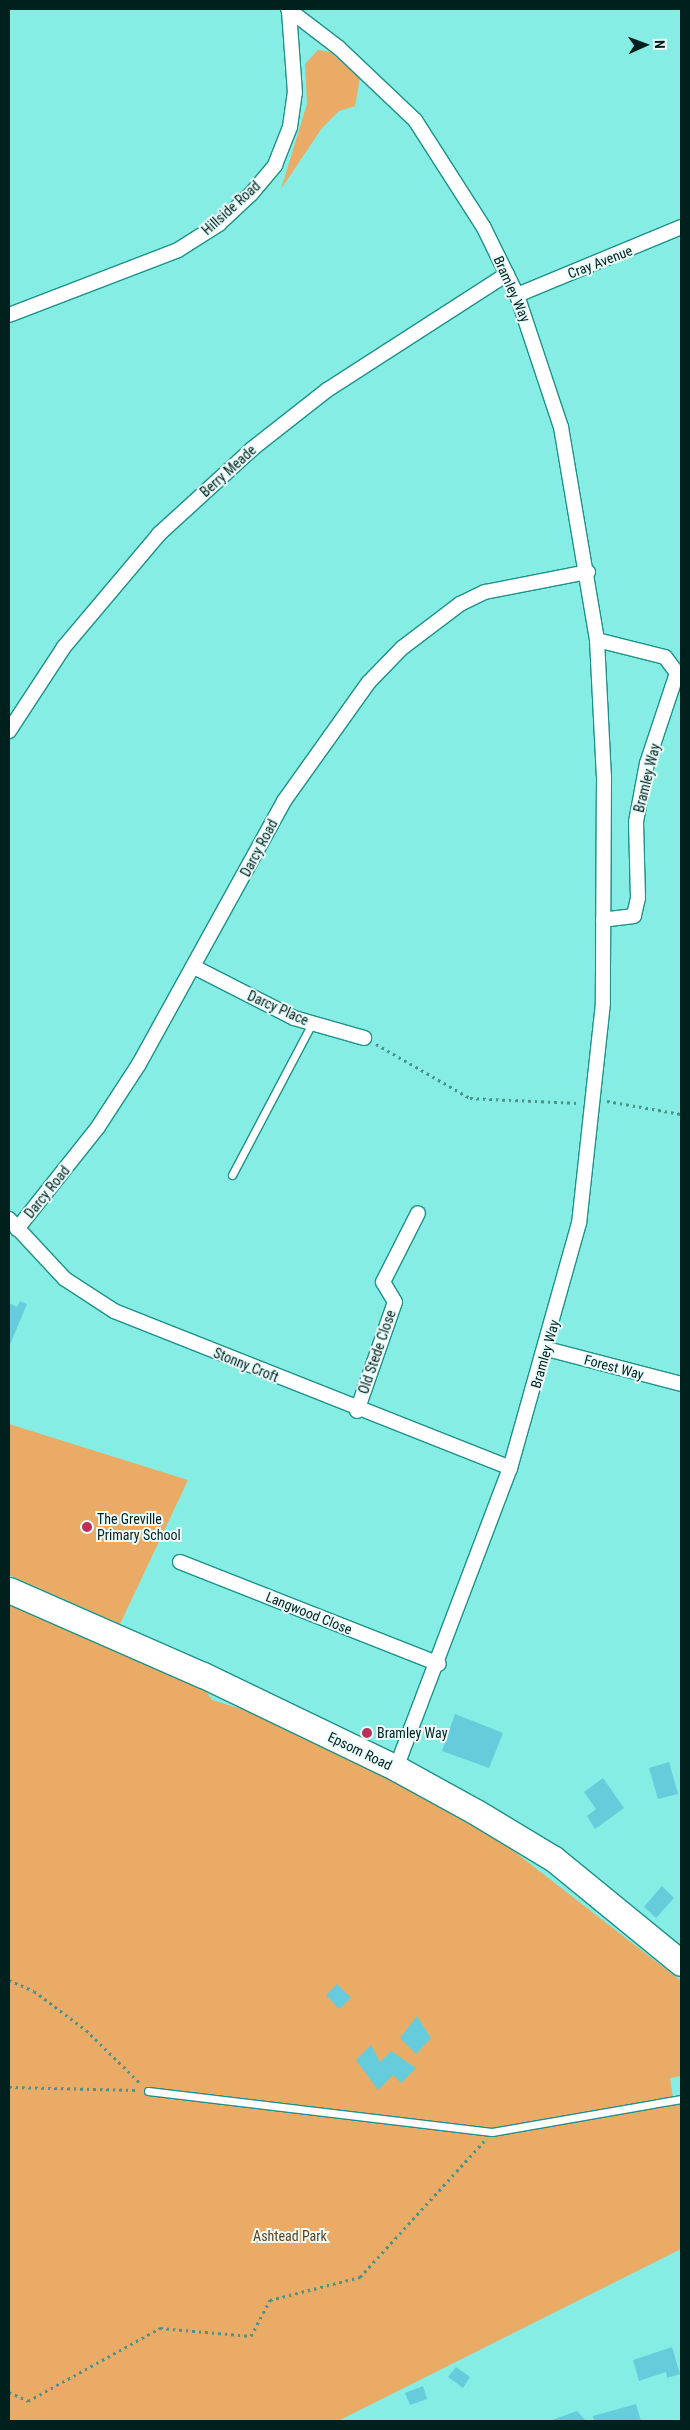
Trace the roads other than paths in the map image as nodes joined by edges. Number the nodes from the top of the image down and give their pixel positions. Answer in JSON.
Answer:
{"nodes":[{"id":1,"x":288,"y":10,"type":"edge"},
{"id":2,"x":681,"y":227,"type":"edge"},
{"id":3,"x":507,"y":274,"type":"junction"},
{"id":4,"x":518,"y":295,"type":"junction"},
{"id":5,"x":9,"y":315,"type":"edge"},
{"id":6,"x":588,"y":572,"type":"junction"},
{"id":7,"x":597,"y":640,"type":"junction"},
{"id":8,"x":678,"y":669,"type":"edge"},
{"id":9,"x":9,"y":731,"type":"edge"},
{"id":10,"x":603,"y":920,"type":"junction"},
{"id":11,"x":196,"y":968,"type":"junction"},
{"id":12,"x":312,"y":1023,"type":"junction"},
{"id":13,"x":364,"y":1038,"type":"road end"},
{"id":14,"x":232,"y":1175,"type":"dead end"},
{"id":15,"x":418,"y":1213,"type":"dead end"},
{"id":16,"x":13,"y":1224,"type":"edge"},
{"id":17,"x":547,"y":1349,"type":"junction"},
{"id":18,"x":681,"y":1384,"type":"edge"},
{"id":19,"x":357,"y":1411,"type":"junction"},
{"id":20,"x":510,"y":1468,"type":"junction"},
{"id":21,"x":180,"y":1562,"type":"dead end"},
{"id":22,"x":9,"y":1590,"type":"edge"},
{"id":23,"x":439,"y":1664,"type":"junction"},
{"id":24,"x":396,"y":1768,"type":"junction"},
{"id":25,"x":681,"y":1963,"type":"edge"},
{"id":26,"x":148,"y":2091,"type":"road end"},
{"id":27,"x":681,"y":2099,"type":"edge"}],
"edges":[{"from":1,"to":3,"type":"street","name":"Bramley Way"},
{"from":1,"to":5,"type":"street","name":"Hillside Road"},
{"from":2,"to":4,"type":"street","name":"Cray Avenue"},
{"from":3,"to":4,"type":"street","name":"Bramley Way"},
{"from":3,"to":9,"type":"street","name":"Berry Meade"},
{"from":4,"to":6,"type":"street","name":"Bramley Way"},
{"from":6,"to":7,"type":"street","name":"Bramley Way"},
{"from":6,"to":11,"type":"street","name":"Darcy Road"},
{"from":7,"to":8,"type":"street","name":"Bramley Way"},
{"from":7,"to":10,"type":"street","name":"Bramley Way"},
{"from":8,"to":10,"type":"street","name":"Bramley Way"},
{"from":10,"to":17,"type":"street","name":"Bramley Way"},
{"from":11,"to":12,"type":"street","name":"Darcy Place"},
{"from":11,"to":16,"type":"street","name":"Darcy Road"},
{"from":12,"to":13,"type":"street","name":"Darcy Place"},
{"from":12,"to":14,"type":"lane"},
{"from":15,"to":19,"type":"street","name":"Old Stede Close"},
{"from":16,"to":19,"type":"street","name":"Stonny Croft"},
{"from":17,"to":18,"type":"street","name":"Forest Way"},
{"from":17,"to":20,"type":"street","name":"Bramley Way"},
{"from":19,"to":20,"type":"street","name":"Stonny Croft"},
{"from":20,"to":23,"type":"street","name":"Bramley Way"},
{"from":21,"to":23,"type":"street","name":"Langwood Close"},
{"from":22,"to":24,"type":"highway","name":"Epsom Road"},
{"from":23,"to":24,"type":"street","name":"Bramley Way"},
{"from":24,"to":25,"type":"highway","name":"Epsom Road"},
{"from":26,"to":27,"type":"lane"}]}
